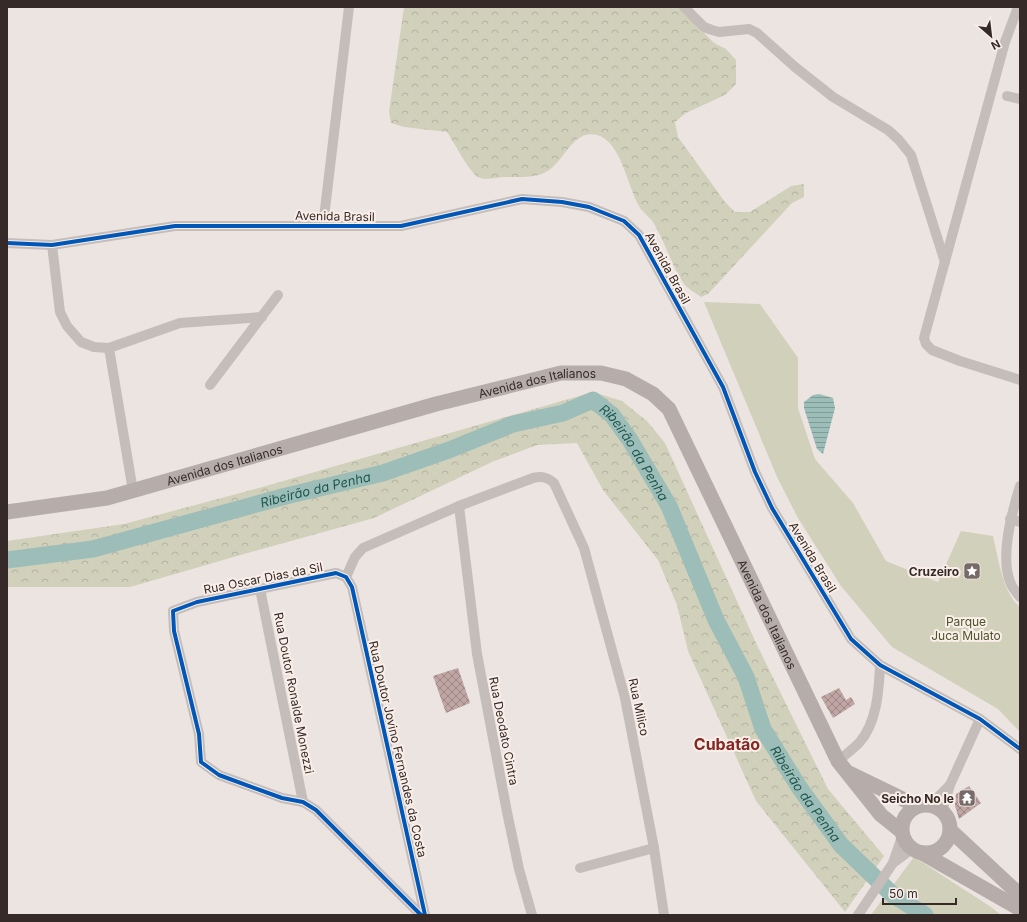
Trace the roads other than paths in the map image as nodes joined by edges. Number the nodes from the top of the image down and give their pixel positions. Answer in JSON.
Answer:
{"nodes":[{"id":1,"x":349,"y":7,"type":"edge"},
{"id":2,"x":684,"y":7,"type":"edge"},
{"id":3,"x":1018,"y":7,"type":"edge"},
{"id":4,"x":1007,"y":96,"type":"dead end"},
{"id":5,"x":1020,"y":99,"type":"edge"},
{"id":6,"x":323,"y":226,"type":"junction"},
{"id":7,"x":7,"y":243,"type":"edge"},
{"id":8,"x":52,"y":245,"type":"junction"},
{"id":9,"x":945,"y":262,"type":"junction"},
{"id":10,"x":278,"y":295,"type":"dead end"},
{"id":11,"x":262,"y":317,"type":"junction"},
{"id":12,"x":109,"y":348,"type":"junction"},
{"id":13,"x":1020,"y":380,"type":"edge"},
{"id":14,"x":210,"y":385,"type":"dead end"},
{"id":15,"x":1020,"y":486,"type":"edge"},
{"id":16,"x":133,"y":491,"type":"junction"},
{"id":17,"x":459,"y":506,"type":"junction"},
{"id":18,"x":7,"y":512,"type":"edge"},
{"id":19,"x":1010,"y":519,"type":"junction"},
{"id":20,"x":1020,"y":522,"type":"edge"},
{"id":21,"x":346,"y":577,"type":"junction"},
{"id":22,"x":260,"y":589,"type":"junction"},
{"id":23,"x":1020,"y":597,"type":"edge"},
{"id":24,"x":880,"y":665,"type":"junction"},
{"id":25,"x":980,"y":719,"type":"junction"},
{"id":26,"x":1020,"y":749,"type":"edge"},
{"id":27,"x":841,"y":766,"type":"junction"},
{"id":28,"x":303,"y":802,"type":"junction"},
{"id":29,"x":930,"y":807,"type":"junction"},
{"id":30,"x":950,"y":830,"type":"junction"},
{"id":31,"x":902,"y":834,"type":"junction"},
{"id":32,"x":654,"y":848,"type":"junction"},
{"id":33,"x":917,"y":851,"type":"junction"},
{"id":34,"x":891,"y":867,"type":"junction"},
{"id":35,"x":580,"y":868,"type":"dead end"},
{"id":36,"x":1020,"y":895,"type":"edge"},
{"id":37,"x":1020,"y":909,"type":"edge"},
{"id":38,"x":421,"y":915,"type":"edge"},
{"id":39,"x":425,"y":915,"type":"edge"},
{"id":40,"x":532,"y":915,"type":"edge"},
{"id":41,"x":664,"y":915,"type":"edge"},
{"id":42,"x":858,"y":915,"type":"edge"}],
"edges":[{"from":1,"to":6,"type":"street"},
{"from":2,"to":9,"type":"street"},
{"from":3,"to":9,"type":"street"},
{"from":4,"to":5,"type":"street"},
{"from":6,"to":8,"type":"street","name":"Avenida Brasil"},
{"from":6,"to":24,"type":"street","name":"Avenida Brasil"},
{"from":7,"to":8,"type":"street","name":"Avenida Brasil"},
{"from":8,"to":12,"type":"street"},
{"from":9,"to":13,"type":"street"},
{"from":10,"to":11,"type":"street"},
{"from":11,"to":12,"type":"street"},
{"from":11,"to":14,"type":"street"},
{"from":12,"to":16,"type":"street"},
{"from":15,"to":19,"type":"street"},
{"from":16,"to":18,"type":"main road","name":"Avenida dos Italianos"},
{"from":16,"to":27,"type":"main road","name":"Avenida dos Italianos"},
{"from":17,"to":21,"type":"street","name":"Rua Milico"},
{"from":17,"to":32,"type":"street","name":"Rua Milico"},
{"from":17,"to":40,"type":"street","name":"Rua Deodato Cintra"},
{"from":19,"to":20,"type":"street"},
{"from":19,"to":23,"type":"street"},
{"from":21,"to":22,"type":"street","name":"Rua Oscar Dias da Sil"},
{"from":21,"to":39,"type":"street","name":"Rua Doutor Jovino Fernandes da Costa"},
{"from":22,"to":28,"type":"street","name":"Rua Doutor Ronalde Monezzi"},
{"from":22,"to":28,"type":"street","name":"Rua Oscar Dias da Sil"},
{"from":24,"to":25,"type":"street","name":"Avenida Brasil"},
{"from":24,"to":27,"type":"street"},
{"from":25,"to":26,"type":"street","name":"Avenida Brasil"},
{"from":25,"to":29,"type":"street"},
{"from":27,"to":29,"type":"main road"},
{"from":27,"to":31,"type":"main road","name":"Avenida dos Italianos"},
{"from":28,"to":38,"type":"street"},
{"from":29,"to":30,"type":"main road"},
{"from":29,"to":31,"type":"main road"},
{"from":30,"to":33,"type":"main road"},
{"from":30,"to":36,"type":"main road"},
{"from":31,"to":33,"type":"main road"},
{"from":31,"to":34,"type":"street"},
{"from":32,"to":35,"type":"street"},
{"from":32,"to":41,"type":"street","name":"Rua Milico"},
{"from":33,"to":34,"type":"street"},
{"from":33,"to":37,"type":"main road"},
{"from":34,"to":42,"type":"street"}]}
